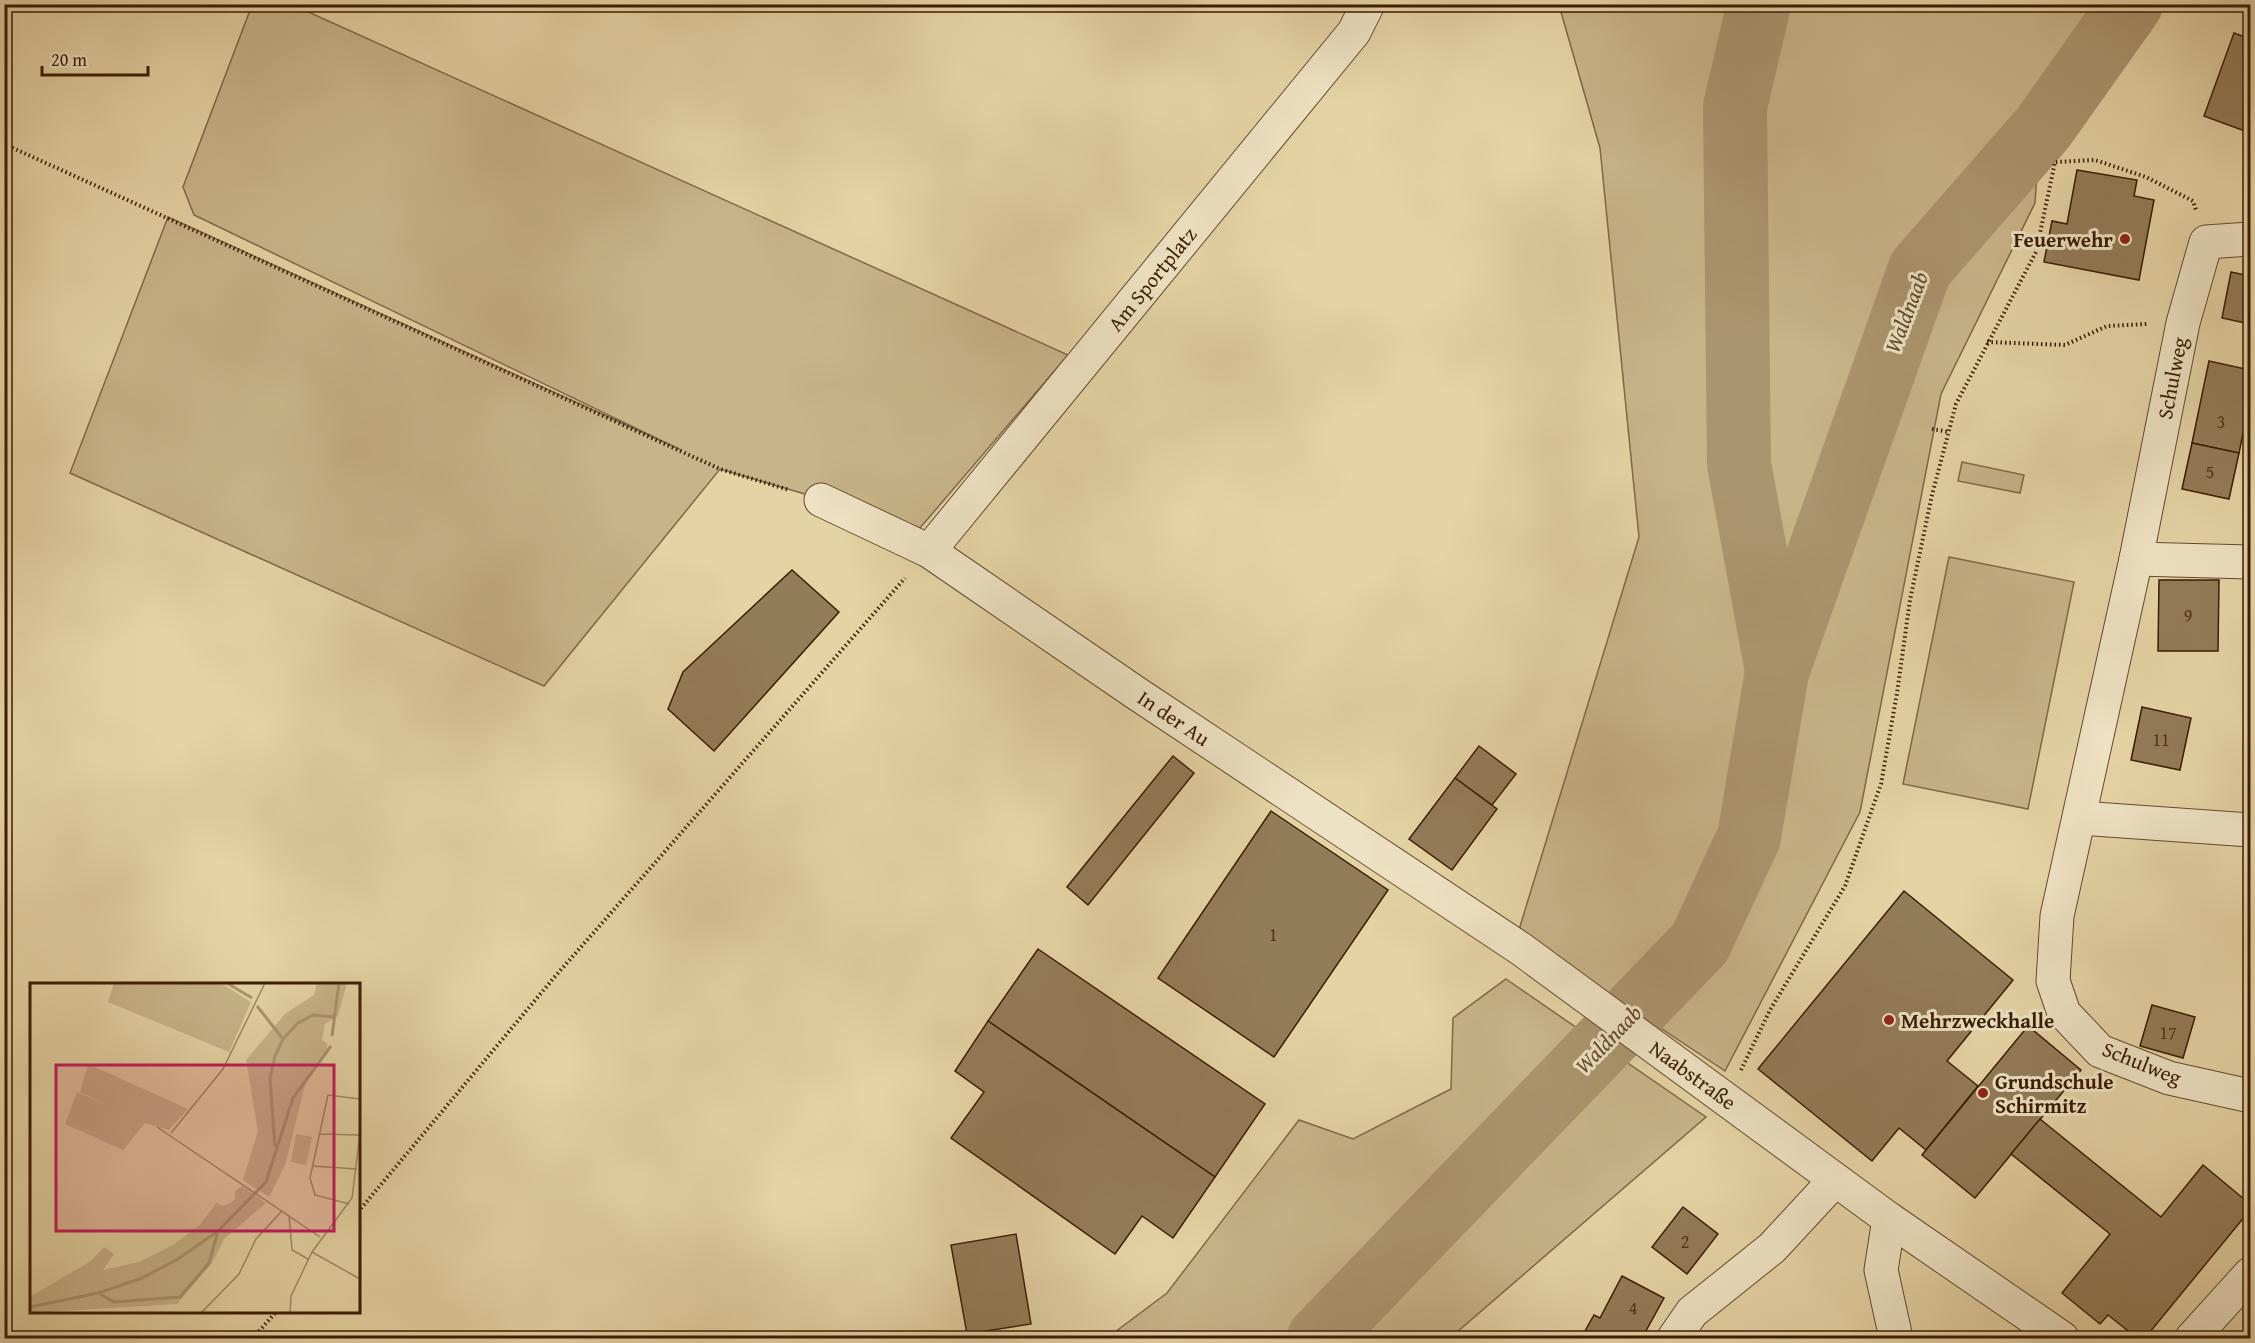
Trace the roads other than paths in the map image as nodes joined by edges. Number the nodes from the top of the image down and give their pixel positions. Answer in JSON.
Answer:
{"nodes":[{"id":1,"x":1368,"y":4,"type":"edge"},
{"id":2,"x":2250,"y":239,"type":"edge"},
{"id":3,"x":821,"y":500,"type":"road end"},
{"id":4,"x":929,"y":551,"type":"junction"},
{"id":5,"x":2136,"y":559,"type":"junction"},
{"id":6,"x":2250,"y":562,"type":"edge"},
{"id":7,"x":2080,"y":818,"type":"junction"},
{"id":8,"x":2250,"y":830,"type":"edge"},
{"id":9,"x":1521,"y":949,"type":"joint"},
{"id":10,"x":2250,"y":1096,"type":"edge"},
{"id":11,"x":1835,"y":1180,"type":"junction"},
{"id":12,"x":1889,"y":1219,"type":"junction"},
{"id":13,"x":2250,"y":1274,"type":"edge"},
{"id":14,"x":1674,"y":1338,"type":"edge"},
{"id":15,"x":1896,"y":1338,"type":"edge"},
{"id":16,"x":2062,"y":1338,"type":"edge"},
{"id":17,"x":2192,"y":1338,"type":"edge"}],
"edges":[{"from":1,"to":4,"type":"street","name":"Am Sportplatz"},
{"from":2,"to":5,"type":"street","name":"Schulweg"},
{"from":3,"to":4,"type":"street","name":"In der Au"},
{"from":4,"to":9,"type":"street","name":"In der Au"},
{"from":5,"to":6,"type":"street"},
{"from":5,"to":7,"type":"street","name":"Schulweg"},
{"from":7,"to":8,"type":"street"},
{"from":7,"to":10,"type":"street","name":"Schulweg"},
{"from":9,"to":11,"type":"street","name":"Naabstraße"},
{"from":11,"to":12,"type":"street","name":"Naabstraße"},
{"from":11,"to":14,"type":"street"},
{"from":12,"to":15,"type":"street"},
{"from":12,"to":16,"type":"street","name":"Naabstraße"},
{"from":13,"to":17,"type":"street"}]}
